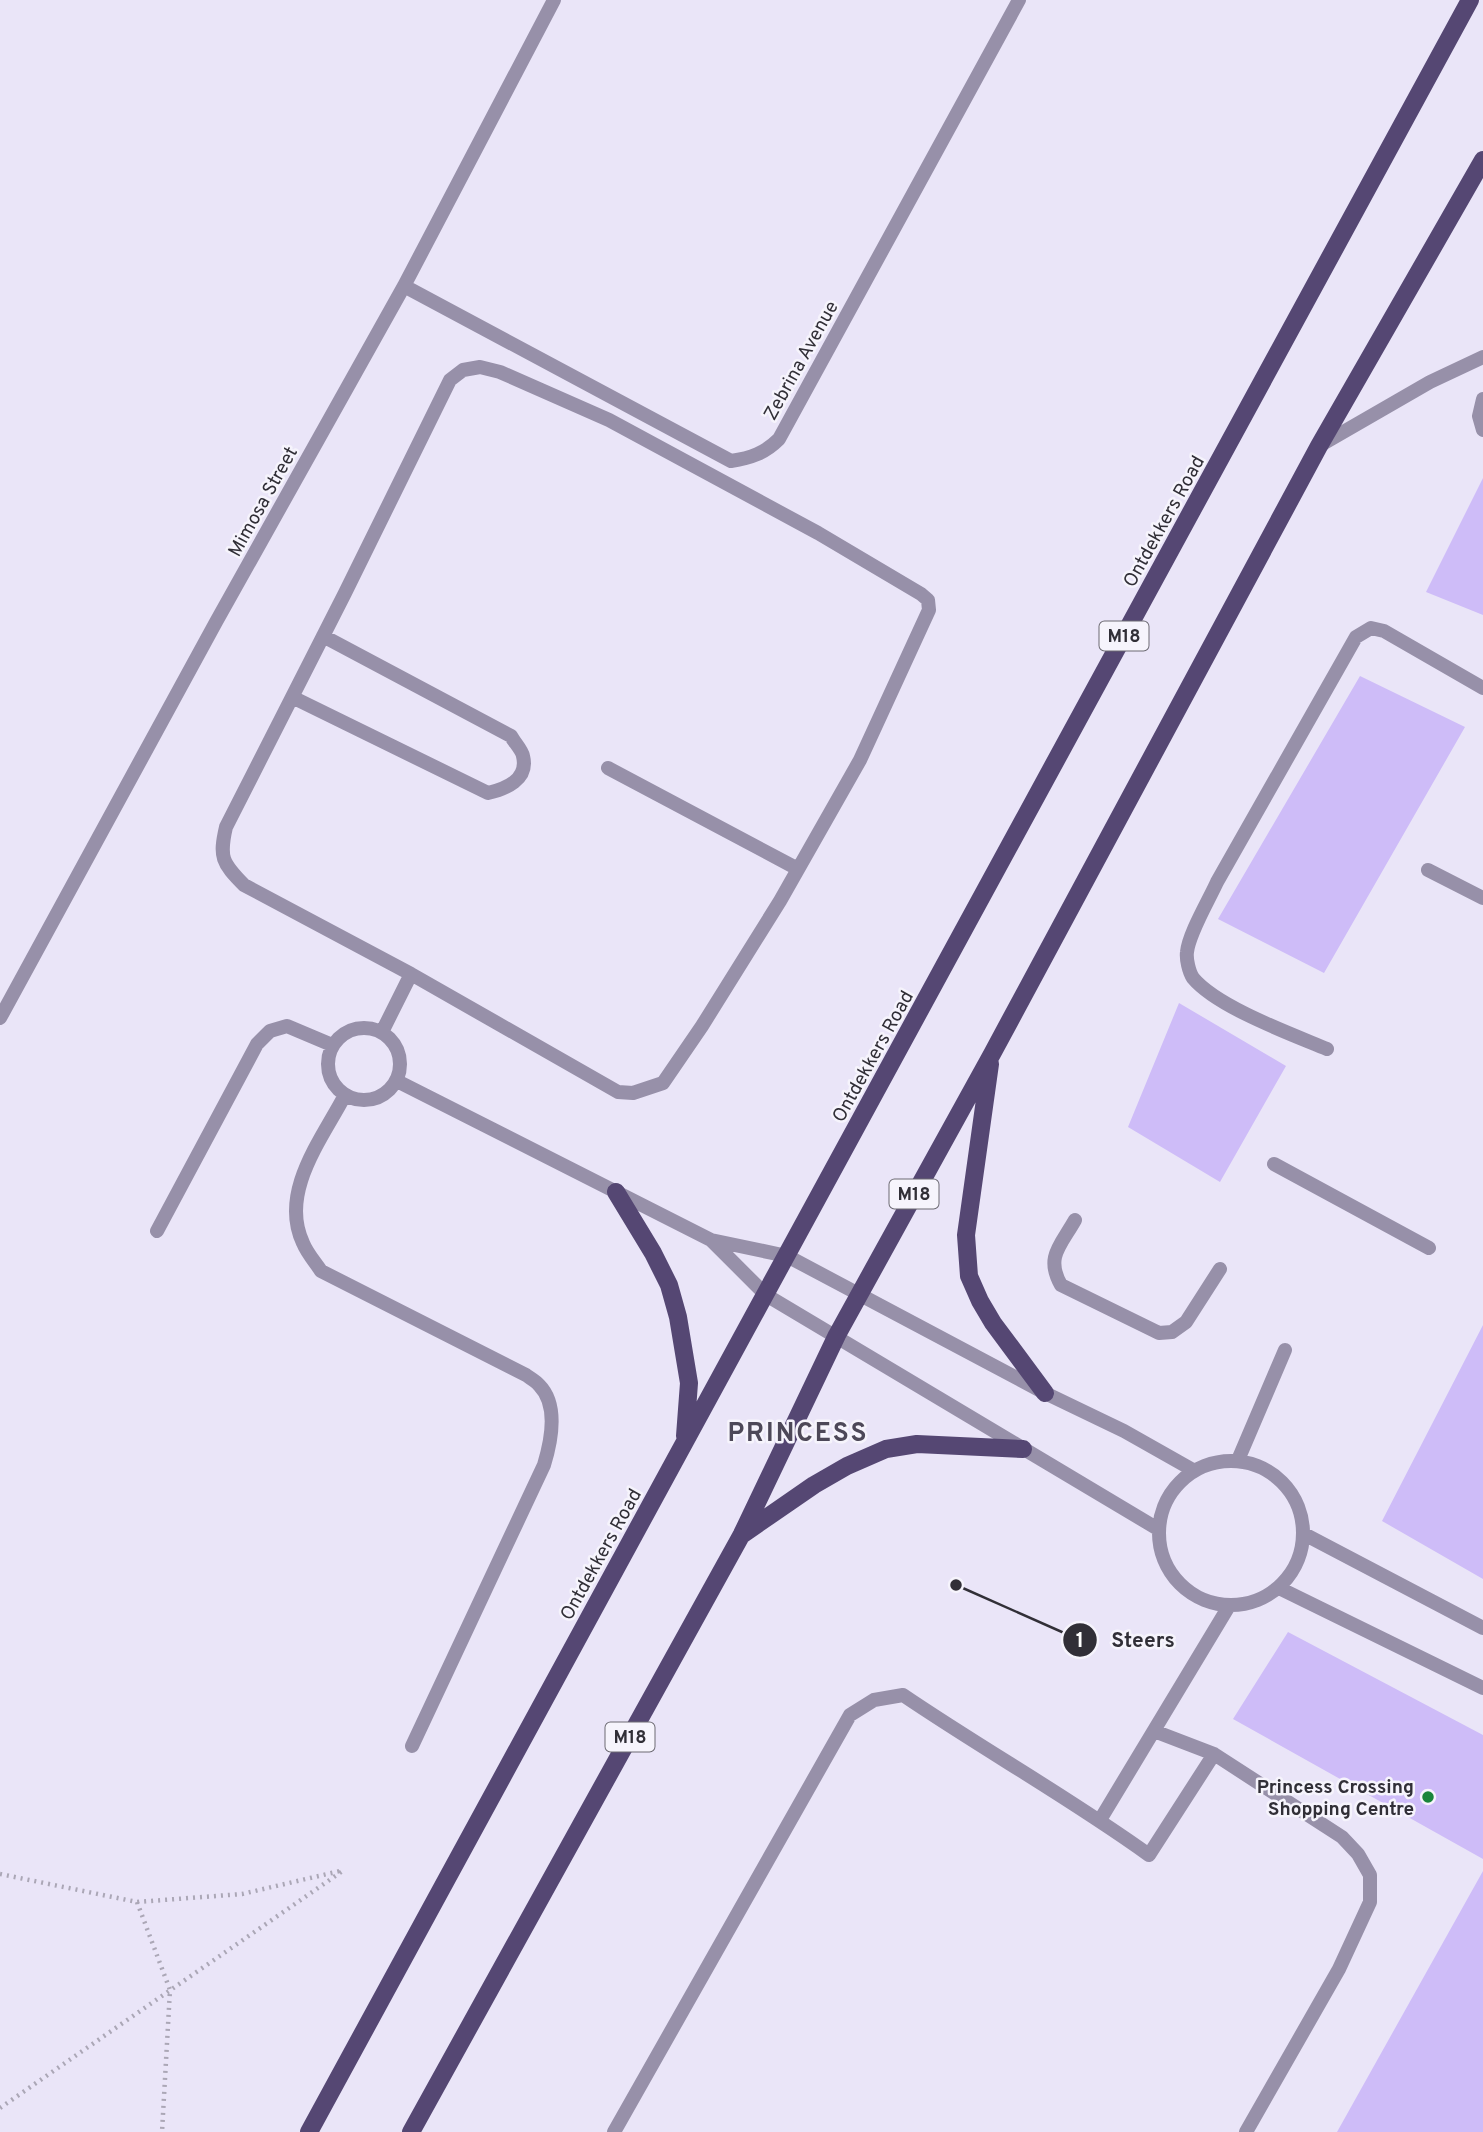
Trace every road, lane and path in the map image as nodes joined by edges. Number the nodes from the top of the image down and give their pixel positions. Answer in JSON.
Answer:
{"nodes":[{"id":1,"x":554,"y":0,"type":"edge"},
{"id":2,"x":1019,"y":0,"type":"edge"},
{"id":3,"x":1470,"y":0,"type":"edge"},
{"id":4,"x":1483,"y":160,"type":"edge"},
{"id":5,"x":404,"y":286,"type":"junction"},
{"id":6,"x":1483,"y":356,"type":"edge"},
{"id":7,"x":1483,"y":398,"type":"edge"},
{"id":8,"x":1483,"y":430,"type":"edge"},
{"id":9,"x":1319,"y":446,"type":"junction"},
{"id":10,"x":323,"y":636,"type":"junction"},
{"id":11,"x":1483,"y":688,"type":"edge"},
{"id":12,"x":292,"y":698,"type":"junction"},
{"id":13,"x":608,"y":768,"type":"dead end"},
{"id":14,"x":798,"y":869,"type":"junction"},
{"id":15,"x":1428,"y":870,"type":"dead end"},
{"id":16,"x":1483,"y":898,"type":"edge"},
{"id":17,"x":411,"y":974,"type":"junction"},
{"id":18,"x":0,"y":1018,"type":"edge"},
{"id":19,"x":382,"y":1032,"type":"junction"},
{"id":20,"x":332,"y":1045,"type":"junction"},
{"id":21,"x":1327,"y":1049,"type":"dead end"},
{"id":22,"x":992,"y":1054,"type":"junction"},
{"id":23,"x":397,"y":1081,"type":"junction"},
{"id":24,"x":345,"y":1095,"type":"junction"},
{"id":25,"x":1274,"y":1164,"type":"dead end"},
{"id":26,"x":616,"y":1192,"type":"junction"},
{"id":27,"x":1075,"y":1220,"type":"dead end"},
{"id":28,"x":157,"y":1231,"type":"dead end"},
{"id":29,"x":711,"y":1240,"type":"junction"},
{"id":30,"x":1429,"y":1248,"type":"dead end"},
{"id":31,"x":787,"y":1256,"type":"junction"},
{"id":32,"x":1220,"y":1269,"type":"dead end"},
{"id":33,"x":766,"y":1294,"type":"junction"},
{"id":34,"x":859,"y":1294,"type":"junction"},
{"id":35,"x":837,"y":1335,"type":"junction"},
{"id":36,"x":1285,"y":1350,"type":"dead end"},
{"id":37,"x":1045,"y":1393,"type":"junction"},
{"id":38,"x":685,"y":1443,"type":"junction"},
{"id":39,"x":1023,"y":1449,"type":"junction"},
{"id":40,"x":1238,"y":1460,"type":"junction"},
{"id":41,"x":1193,"y":1470,"type":"junction"},
{"id":42,"x":1158,"y":1528,"type":"junction"},
{"id":43,"x":742,"y":1534,"type":"junction"},
{"id":44,"x":1304,"y":1534,"type":"junction"},
{"id":45,"x":1279,"y":1588,"type":"junction"},
{"id":46,"x":1229,"y":1606,"type":"junction"},
{"id":47,"x":1483,"y":1628,"type":"edge"},
{"id":48,"x":1483,"y":1688,"type":"edge"},
{"id":49,"x":1154,"y":1731,"type":"junction"},
{"id":50,"x":412,"y":1746,"type":"dead end"},
{"id":51,"x":1214,"y":1754,"type":"junction"},
{"id":52,"x":1100,"y":1820,"type":"junction"},
{"id":53,"x":0,"y":1874,"type":"edge"},
{"id":54,"x":136,"y":1902,"type":"junction"},
{"id":55,"x":170,"y":1990,"type":"junction"},
{"id":56,"x":0,"y":2108,"type":"edge"},
{"id":57,"x":162,"y":2132,"type":"edge"},
{"id":58,"x":309,"y":2132,"type":"edge"},
{"id":59,"x":411,"y":2132,"type":"edge"},
{"id":60,"x":614,"y":2132,"type":"edge"},
{"id":61,"x":1246,"y":2132,"type":"edge"}],
"edges":[{"from":1,"to":5,"type":"street","name":"Mimosa Street"},
{"from":2,"to":5,"type":"street","name":"Zebrina Avenue"},
{"from":3,"to":31,"type":"main road","name":"Ontdekkers Road","number":"M18"},
{"from":4,"to":9,"type":"main road","number":"M18"},
{"from":5,"to":18,"type":"street","name":"Mimosa Street"},
{"from":6,"to":9,"type":"street"},
{"from":7,"to":8,"type":"street"},
{"from":9,"to":22,"type":"main road","number":"M18"},
{"from":10,"to":12,"type":"street"},
{"from":10,"to":12,"type":"street"},
{"from":10,"to":14,"type":"street"},
{"from":11,"to":21,"type":"street"},
{"from":12,"to":17,"type":"street"},
{"from":13,"to":14,"type":"street"},
{"from":14,"to":17,"type":"street"},
{"from":15,"to":16,"type":"street"},
{"from":17,"to":19,"type":"street"},
{"from":19,"to":20,"type":"street"},
{"from":19,"to":23,"type":"street"},
{"from":20,"to":24,"type":"street"},
{"from":20,"to":28,"type":"street"},
{"from":22,"to":34,"type":"main road","number":"M18"},
{"from":22,"to":37,"type":"main road"},
{"from":23,"to":24,"type":"street"},
{"from":23,"to":26,"type":"street"},
{"from":24,"to":50,"type":"street"},
{"from":25,"to":30,"type":"street"},
{"from":26,"to":29,"type":"street"},
{"from":26,"to":38,"type":"main road"},
{"from":27,"to":32,"type":"street"},
{"from":29,"to":31,"type":"street"},
{"from":29,"to":33,"type":"street"},
{"from":31,"to":33,"type":"main road","name":"Ontdekkers Road","number":"M18"},
{"from":31,"to":34,"type":"street"},
{"from":33,"to":35,"type":"street"},
{"from":33,"to":38,"type":"main road","name":"Ontdekkers Road","number":"M18"},
{"from":34,"to":35,"type":"main road","number":"M18"},
{"from":34,"to":37,"type":"street"},
{"from":35,"to":39,"type":"street"},
{"from":35,"to":43,"type":"main road","number":"M18"},
{"from":36,"to":40,"type":"street"},
{"from":37,"to":41,"type":"street"},
{"from":38,"to":58,"type":"main road","name":"Ontdekkers Road","number":"M18"},
{"from":39,"to":42,"type":"street"},
{"from":39,"to":43,"type":"main road"},
{"from":40,"to":41,"type":"street"},
{"from":40,"to":44,"type":"street"},
{"from":41,"to":42,"type":"street"},
{"from":42,"to":46,"type":"street"},
{"from":43,"to":59,"type":"main road","number":"M18"},
{"from":44,"to":45,"type":"street"},
{"from":44,"to":47,"type":"street"},
{"from":45,"to":46,"type":"street"},
{"from":45,"to":48,"type":"street"},
{"from":46,"to":49,"type":"street"},
{"from":49,"to":51,"type":"street"},
{"from":49,"to":52,"type":"street"},
{"from":51,"to":52,"type":"street"},
{"from":51,"to":61,"type":"street"},
{"from":52,"to":60,"type":"street"},
{"from":53,"to":54,"type":"path"},
{"from":54,"to":55,"type":"path"},
{"from":54,"to":55,"type":"path"},
{"from":55,"to":56,"type":"path"},
{"from":55,"to":57,"type":"path"}]}
